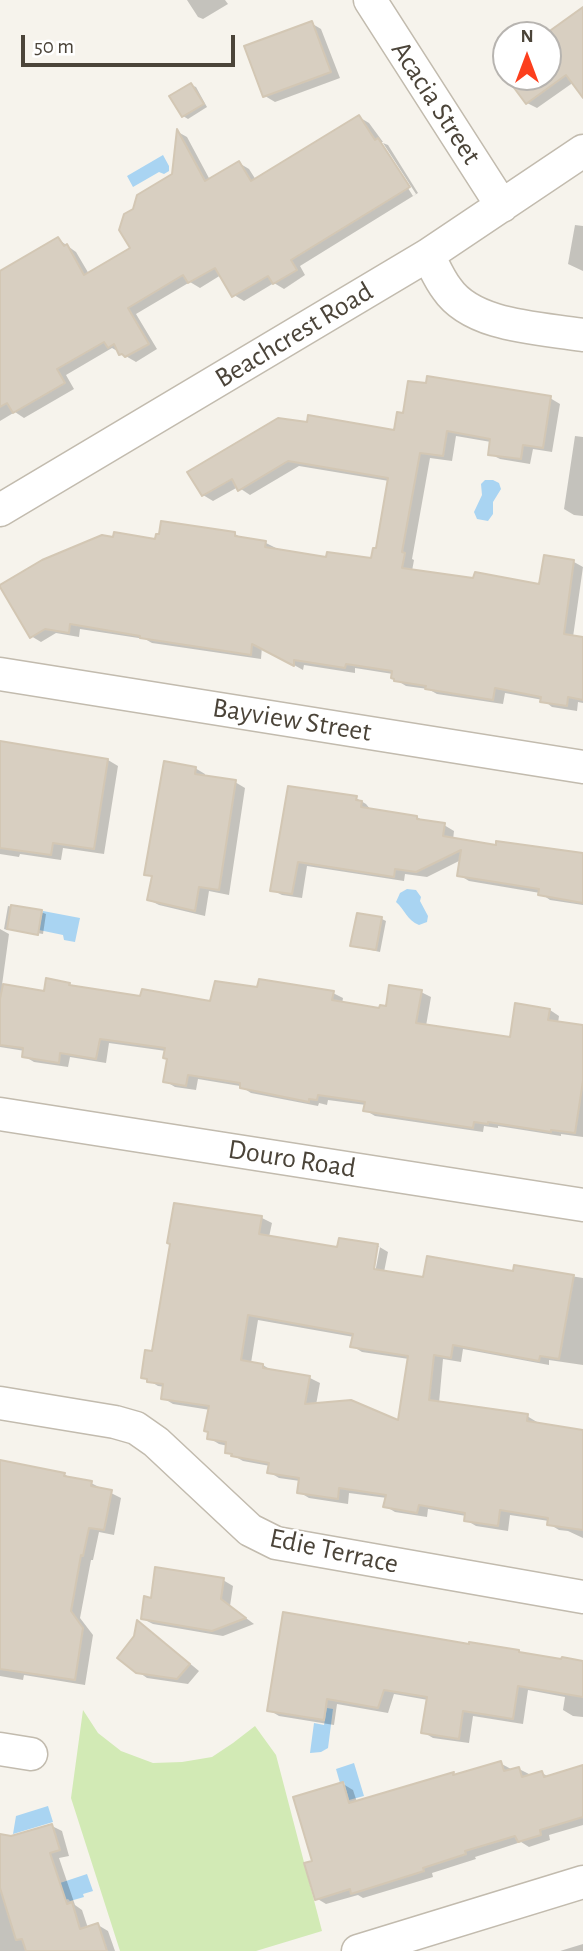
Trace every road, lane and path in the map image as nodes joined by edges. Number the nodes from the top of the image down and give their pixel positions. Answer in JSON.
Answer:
{"nodes":[{"id":1,"x":370,"y":0,"type":"edge"},
{"id":2,"x":583,"y":151,"type":"edge"},
{"id":3,"x":502,"y":206,"type":"junction"},
{"id":4,"x":428,"y":255,"type":"junction"},
{"id":5,"x":583,"y":335,"type":"edge"},
{"id":6,"x":0,"y":510,"type":"edge"},
{"id":7,"x":0,"y":674,"type":"edge"},
{"id":8,"x":583,"y":767,"type":"edge"},
{"id":9,"x":0,"y":1114,"type":"edge"},
{"id":10,"x":583,"y":1205,"type":"edge"},
{"id":11,"x":0,"y":1402,"type":"edge"},
{"id":12,"x":583,"y":1597,"type":"edge"},
{"id":13,"x":0,"y":1749,"type":"edge"},
{"id":14,"x":31,"y":1754,"type":"dead end"},
{"id":15,"x":583,"y":1882,"type":"edge"},
{"id":16,"x":358,"y":1951,"type":"edge"}],
"edges":[{"from":1,"to":3,"type":"street","name":"Acacia Street"},
{"from":2,"to":3,"type":"street","name":"Beachcrest Road"},
{"from":3,"to":4,"type":"street","name":"Beachcrest Road"},
{"from":4,"to":5,"type":"street"},
{"from":4,"to":6,"type":"street","name":"Beachcrest Road"},
{"from":7,"to":8,"type":"street","name":"Bayview Street"},
{"from":9,"to":10,"type":"street","name":"Douro Road"},
{"from":11,"to":12,"type":"street","name":"Edie Terrace"},
{"from":13,"to":14,"type":"street"},
{"from":15,"to":16,"type":"street"}]}
